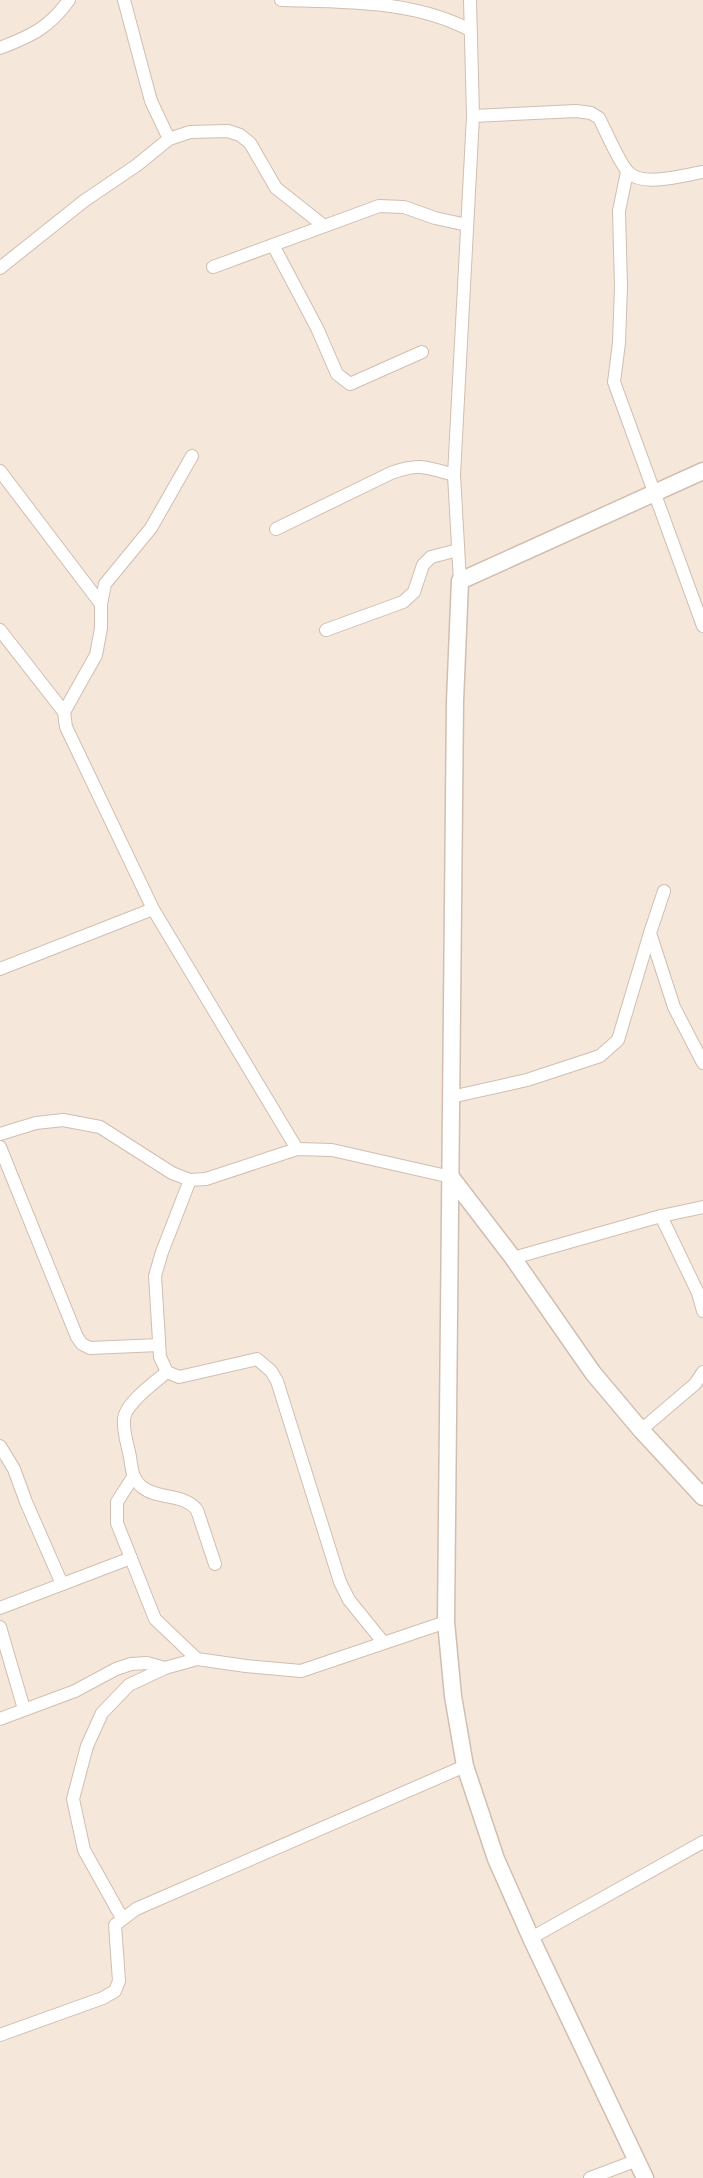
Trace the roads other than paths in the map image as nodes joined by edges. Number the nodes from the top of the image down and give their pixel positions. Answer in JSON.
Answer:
{"nodes":[{"id":1,"x":69,"y":0,"type":"edge"},
{"id":2,"x":124,"y":0,"type":"edge"},
{"id":3,"x":281,"y":0,"type":"edge"},
{"id":4,"x":470,"y":0,"type":"edge"},
{"id":5,"x":470,"y":30,"type":"junction"},
{"id":6,"x":0,"y":48,"type":"edge"},
{"id":7,"x":473,"y":116,"type":"junction"},
{"id":8,"x":170,"y":139,"type":"junction"},
{"id":9,"x":627,"y":172,"type":"junction"},
{"id":10,"x":703,"y":172,"type":"edge"},
{"id":11,"x":467,"y":225,"type":"junction"},
{"id":12,"x":324,"y":226,"type":"junction"},
{"id":13,"x":273,"y":244,"type":"junction"},
{"id":14,"x":213,"y":267,"type":"dead end"},
{"id":15,"x":0,"y":268,"type":"edge"},
{"id":16,"x":422,"y":352,"type":"dead end"},
{"id":17,"x":192,"y":456,"type":"dead end"},
{"id":18,"x":0,"y":471,"type":"edge"},
{"id":19,"x":703,"y":471,"type":"edge"},
{"id":20,"x":454,"y":475,"type":"junction"},
{"id":21,"x":653,"y":494,"type":"junction"},
{"id":22,"x":276,"y":529,"type":"dead end"},
{"id":23,"x":458,"y":550,"type":"junction"},
{"id":24,"x":460,"y":581,"type":"junction"},
{"id":25,"x":101,"y":604,"type":"junction"},
{"id":26,"x":703,"y":626,"type":"edge"},
{"id":27,"x":0,"y":630,"type":"edge"},
{"id":28,"x":326,"y":630,"type":"dead end"},
{"id":29,"x":64,"y":712,"type":"junction"},
{"id":30,"x":664,"y":891,"type":"dead end"},
{"id":31,"x":153,"y":909,"type":"junction"},
{"id":32,"x":650,"y":933,"type":"junction"},
{"id":33,"x":0,"y":969,"type":"edge"},
{"id":34,"x":703,"y":1063,"type":"edge"},
{"id":35,"x":451,"y":1097,"type":"junction"},
{"id":36,"x":0,"y":1134,"type":"edge"},
{"id":37,"x":0,"y":1147,"type":"edge"},
{"id":38,"x":297,"y":1149,"type":"junction"},
{"id":39,"x":451,"y":1178,"type":"junction"},
{"id":40,"x":190,"y":1180,"type":"junction"},
{"id":41,"x":703,"y":1207,"type":"edge"},
{"id":42,"x":661,"y":1216,"type":"junction"},
{"id":43,"x":513,"y":1258,"type":"junction"},
{"id":44,"x":703,"y":1311,"type":"edge"},
{"id":45,"x":159,"y":1345,"type":"junction"},
{"id":46,"x":167,"y":1372,"type":"junction"},
{"id":47,"x":703,"y":1372,"type":"edge"},
{"id":48,"x":642,"y":1430,"type":"junction"},
{"id":49,"x":0,"y":1446,"type":"edge"},
{"id":50,"x":133,"y":1477,"type":"junction"},
{"id":51,"x":703,"y":1497,"type":"edge"},
{"id":52,"x":131,"y":1558,"type":"junction"},
{"id":53,"x":215,"y":1564,"type":"dead end"},
{"id":54,"x":62,"y":1584,"type":"junction"},
{"id":55,"x":0,"y":1608,"type":"edge"},
{"id":56,"x":446,"y":1622,"type":"junction"},
{"id":57,"x":0,"y":1627,"type":"edge"},
{"id":58,"x":383,"y":1642,"type":"junction"},
{"id":59,"x":197,"y":1659,"type":"junction"},
{"id":60,"x":165,"y":1668,"type":"junction"},
{"id":61,"x":24,"y":1708,"type":"junction"},
{"id":62,"x":0,"y":1719,"type":"edge"},
{"id":63,"x":465,"y":1767,"type":"junction"},
{"id":64,"x":703,"y":1842,"type":"edge"},
{"id":65,"x":122,"y":1918,"type":"junction"},
{"id":66,"x":531,"y":1938,"type":"junction"},
{"id":67,"x":0,"y":2035,"type":"edge"},
{"id":68,"x":635,"y":2161,"type":"junction"},
{"id":69,"x":590,"y":2178,"type":"edge"},
{"id":70,"x":645,"y":2178,"type":"edge"}],
"edges":[{"from":1,"to":6,"type":"street"},
{"from":2,"to":8,"type":"street"},
{"from":3,"to":5,"type":"street"},
{"from":4,"to":5,"type":"street"},
{"from":5,"to":7,"type":"street"},
{"from":7,"to":9,"type":"street"},
{"from":7,"to":11,"type":"street"},
{"from":8,"to":12,"type":"street"},
{"from":8,"to":15,"type":"street"},
{"from":9,"to":10,"type":"street"},
{"from":9,"to":21,"type":"street"},
{"from":11,"to":12,"type":"street"},
{"from":11,"to":20,"type":"street"},
{"from":12,"to":13,"type":"street"},
{"from":13,"to":14,"type":"street"},
{"from":13,"to":16,"type":"street"},
{"from":17,"to":25,"type":"street"},
{"from":18,"to":25,"type":"street"},
{"from":19,"to":21,"type":"street"},
{"from":20,"to":22,"type":"street"},
{"from":20,"to":23,"type":"street"},
{"from":21,"to":24,"type":"street"},
{"from":21,"to":26,"type":"street"},
{"from":23,"to":24,"type":"street"},
{"from":23,"to":28,"type":"street"},
{"from":24,"to":35,"type":"street"},
{"from":25,"to":29,"type":"street"},
{"from":27,"to":29,"type":"street"},
{"from":29,"to":31,"type":"street"},
{"from":30,"to":32,"type":"street"},
{"from":31,"to":33,"type":"street"},
{"from":31,"to":38,"type":"street"},
{"from":32,"to":34,"type":"street"},
{"from":32,"to":35,"type":"street"},
{"from":35,"to":39,"type":"street"},
{"from":36,"to":40,"type":"street"},
{"from":37,"to":45,"type":"street"},
{"from":38,"to":39,"type":"street"},
{"from":38,"to":40,"type":"street"},
{"from":39,"to":43,"type":"street"},
{"from":39,"to":56,"type":"street"},
{"from":40,"to":45,"type":"street"},
{"from":41,"to":42,"type":"street"},
{"from":42,"to":43,"type":"street"},
{"from":42,"to":44,"type":"street"},
{"from":43,"to":48,"type":"street"},
{"from":45,"to":46,"type":"street"},
{"from":46,"to":50,"type":"street"},
{"from":46,"to":58,"type":"street"},
{"from":47,"to":48,"type":"street"},
{"from":48,"to":51,"type":"street"},
{"from":49,"to":54,"type":"street"},
{"from":50,"to":52,"type":"street"},
{"from":50,"to":53,"type":"street"},
{"from":52,"to":54,"type":"street"},
{"from":52,"to":59,"type":"street"},
{"from":54,"to":55,"type":"street"},
{"from":56,"to":58,"type":"street"},
{"from":56,"to":63,"type":"street"},
{"from":57,"to":61,"type":"street"},
{"from":58,"to":59,"type":"street"},
{"from":59,"to":60,"type":"street"},
{"from":60,"to":61,"type":"street"},
{"from":60,"to":65,"type":"street"},
{"from":61,"to":62,"type":"street"},
{"from":63,"to":65,"type":"street"},
{"from":63,"to":66,"type":"street"},
{"from":64,"to":66,"type":"street"},
{"from":65,"to":67,"type":"street"},
{"from":66,"to":68,"type":"street"},
{"from":68,"to":69,"type":"street"},
{"from":68,"to":70,"type":"street"}]}
